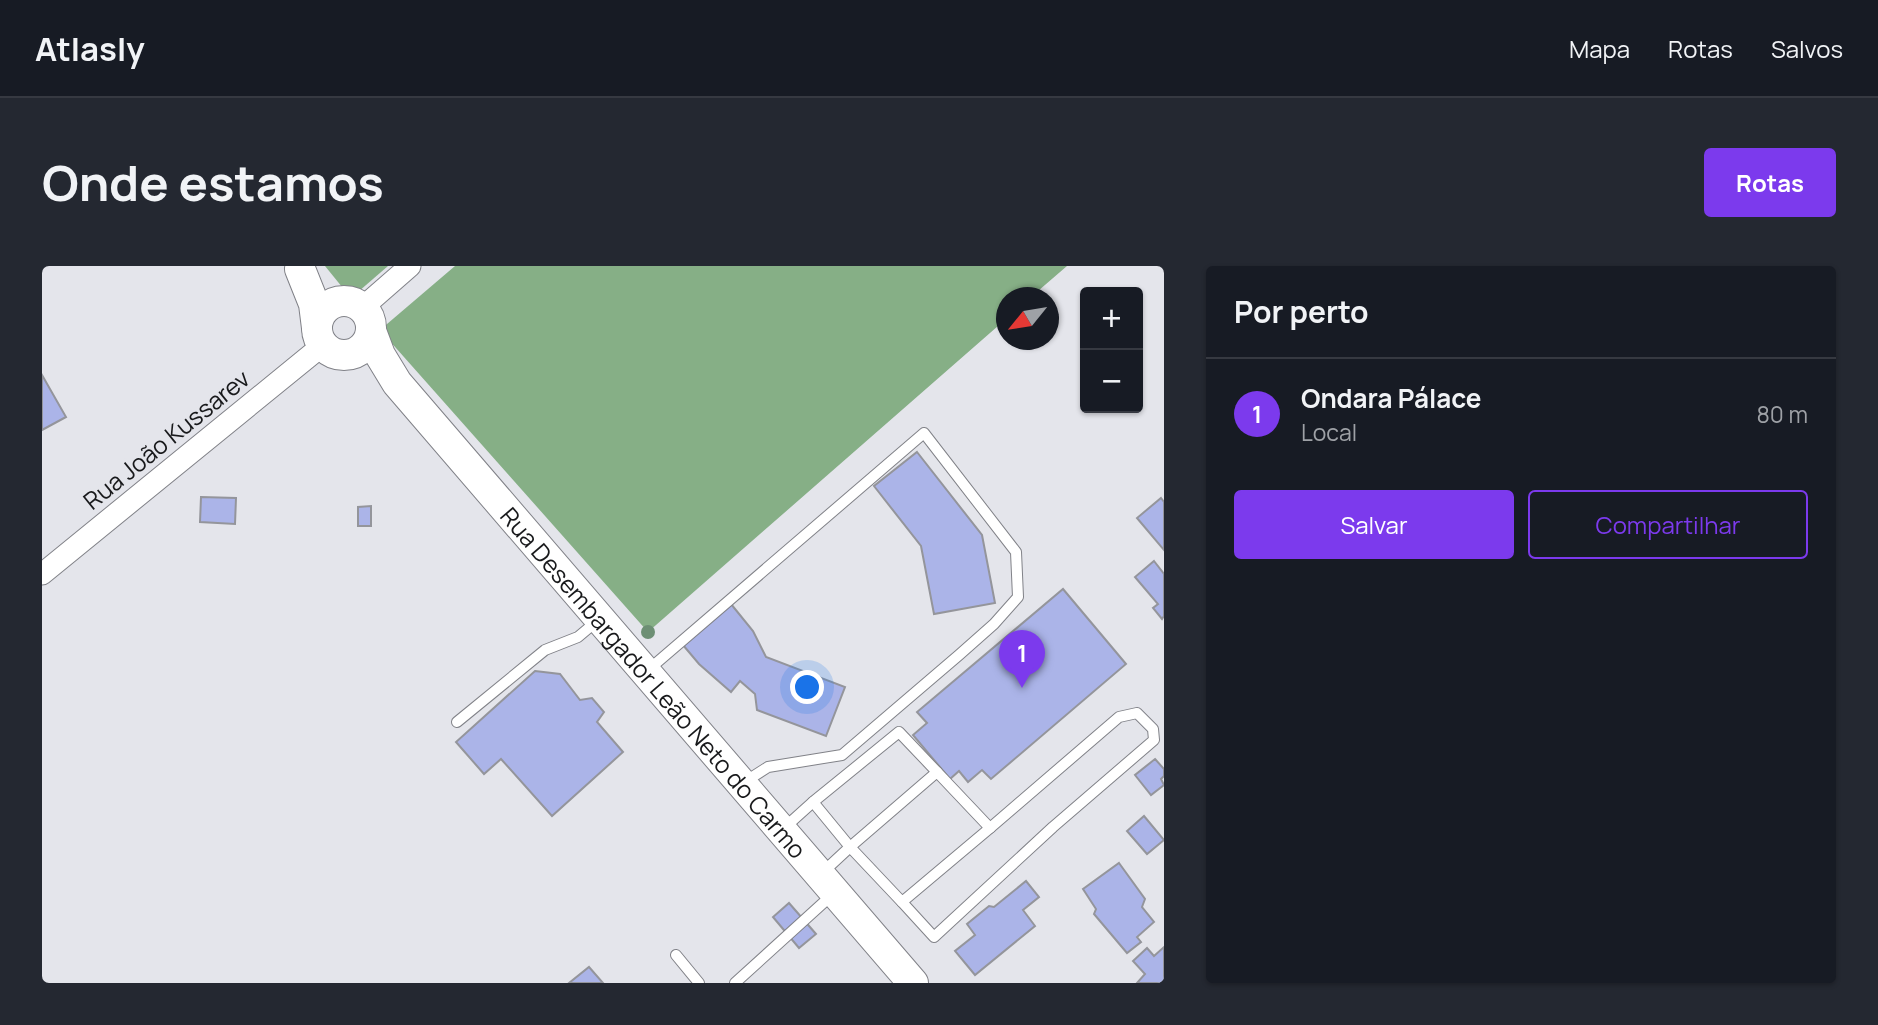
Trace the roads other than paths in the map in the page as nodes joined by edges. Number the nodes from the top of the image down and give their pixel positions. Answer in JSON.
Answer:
{"nodes":[{"id":1,"x":410,"y":266,"type":"edge"},
{"id":2,"x":299,"y":267,"type":"edge"},
{"id":3,"x":360,"y":313,"type":"junction"},
{"id":4,"x":329,"y":343,"type":"junction"},
{"id":5,"x":397,"y":383,"type":"junction"},
{"id":6,"x":42,"y":574,"type":"edge"},
{"id":7,"x":599,"y":619,"type":"junction"},
{"id":8,"x":645,"y":672,"type":"junction"},
{"id":9,"x":457,"y":722,"type":"dead end"},
{"id":10,"x":937,"y":772,"type":"junction"},
{"id":11,"x":741,"y":785,"type":"junction"},
{"id":12,"x":813,"y":802,"type":"junction"},
{"id":13,"x":989,"y":828,"type":"junction"},
{"id":14,"x":781,"y":831,"type":"junction"},
{"id":15,"x":850,"y":847,"type":"junction"},
{"id":16,"x":828,"y":884,"type":"junction"},
{"id":17,"x":902,"y":902,"type":"junction"},
{"id":18,"x":676,"y":955,"type":"dead end"},
{"id":19,"x":699,"y":983,"type":"edge"},
{"id":20,"x":735,"y":983,"type":"edge"},
{"id":21,"x":913,"y":983,"type":"edge"}],
"edges":[{"from":1,"to":3,"type":"street"},
{"from":2,"to":3,"type":"main road"},
{"from":2,"to":4,"type":"main road"},
{"from":3,"to":4,"type":"main road"},
{"from":3,"to":4,"type":"main road"},
{"from":3,"to":5,"type":"main road","name":"Rua Desembargador Leão Neto do Carmo"},
{"from":4,"to":5,"type":"main road","name":"Rua Desembargador Leão Neto do Carmo"},
{"from":4,"to":6,"type":"street","name":"Rua João Kussarev"},
{"from":5,"to":7,"type":"main road","name":"Rua Desembargador Leão Neto do Carmo"},
{"from":7,"to":8,"type":"main road","name":"Rua Desembargador Leão Neto do Carmo"},
{"from":7,"to":9,"type":"lane"},
{"from":8,"to":11,"type":"main road","name":"Rua Desembargador Leão Neto do Carmo"},
{"from":8,"to":11,"type":"lane"},
{"from":10,"to":12,"type":"lane"},
{"from":10,"to":13,"type":"lane"},
{"from":10,"to":15,"type":"lane"},
{"from":11,"to":14,"type":"main road","name":"Rua Desembargador Leão Neto do Carmo"},
{"from":12,"to":14,"type":"lane"},
{"from":12,"to":15,"type":"lane"},
{"from":13,"to":17,"type":"lane"},
{"from":13,"to":17,"type":"lane"},
{"from":14,"to":16,"type":"main road","name":"Rua Desembargador Leão Neto do Carmo"},
{"from":15,"to":16,"type":"lane"},
{"from":15,"to":17,"type":"lane"},
{"from":16,"to":20,"type":"lane"},
{"from":16,"to":21,"type":"main road","name":"Rua Desembargador Leão Neto do Carmo"},
{"from":18,"to":19,"type":"lane"}]}
